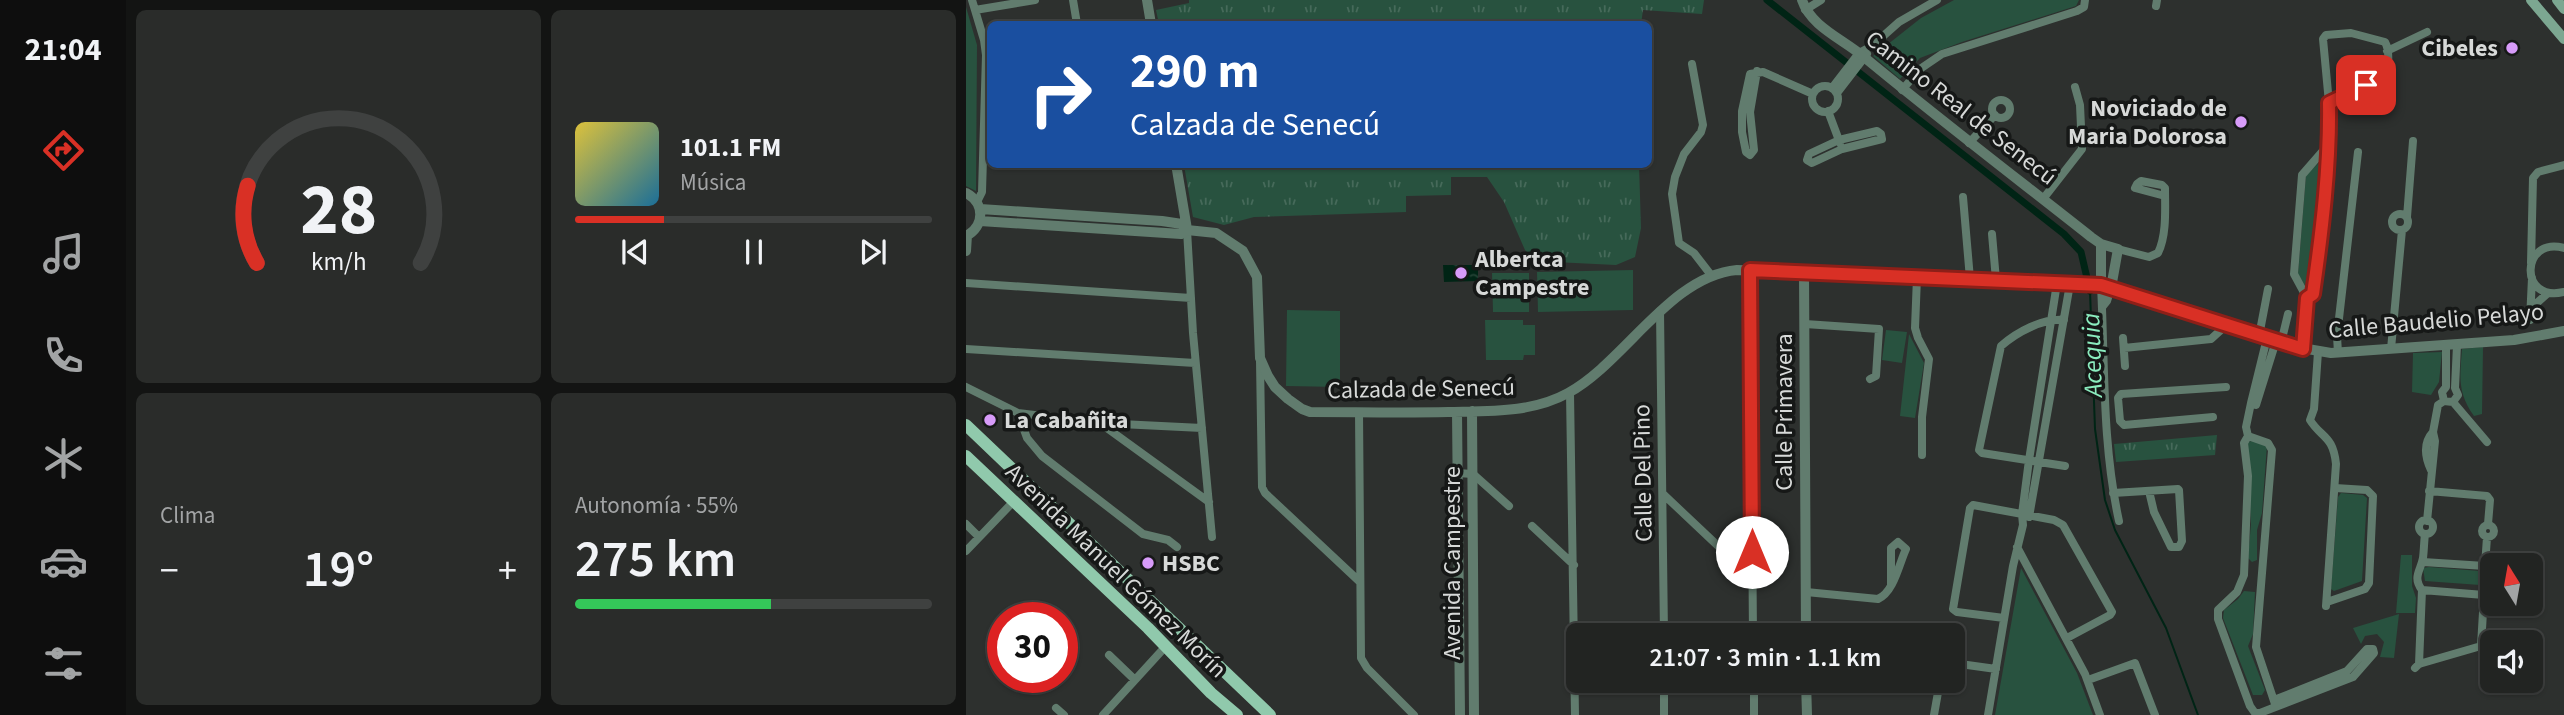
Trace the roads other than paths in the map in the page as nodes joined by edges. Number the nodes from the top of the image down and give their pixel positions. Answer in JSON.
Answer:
{"nodes":[{"id":1,"x":972,"y":0,"type":"edge"},
{"id":2,"x":1035,"y":0,"type":"edge"},
{"id":3,"x":1073,"y":0,"type":"edge"},
{"id":4,"x":1147,"y":0,"type":"edge"},
{"id":5,"x":1821,"y":0,"type":"edge"},
{"id":6,"x":1937,"y":0,"type":"edge"},
{"id":7,"x":2085,"y":0,"type":"edge"},
{"id":8,"x":2531,"y":0,"type":"edge"},
{"id":9,"x":2557,"y":0,"type":"edge"},
{"id":10,"x":1803,"y":5,"type":"edge"},
{"id":11,"x":2564,"y":9,"type":"edge"},
{"id":12,"x":975,"y":10,"type":"junction"},
{"id":13,"x":1076,"y":21,"type":"edge"},
{"id":14,"x":1150,"y":21,"type":"edge"},
{"id":15,"x":2427,"y":32,"type":"dead end"},
{"id":16,"x":2564,"y":39,"type":"edge"},
{"id":17,"x":2388,"y":51,"type":"junction"},
{"id":18,"x":1860,"y":59,"type":"junction"},
{"id":19,"x":1692,"y":64,"type":"dead end"},
{"id":20,"x":987,"y":66,"type":"edge"},
{"id":21,"x":2075,"y":87,"type":"dead end"},
{"id":22,"x":1834,"y":90,"type":"junction"},
{"id":23,"x":1902,"y":90,"type":"junction"},
{"id":24,"x":1813,"y":94,"type":"junction"},
{"id":25,"x":2329,"y":103,"type":"junction"},
{"id":26,"x":1828,"y":111,"type":"junction"},
{"id":27,"x":1746,"y":112,"type":"dead end"},
{"id":28,"x":1995,"y":115,"type":"dead end"},
{"id":29,"x":2413,"y":141,"type":"dead end"},
{"id":30,"x":1969,"y":143,"type":"junction"},
{"id":31,"x":2329,"y":144,"type":"junction"},
{"id":32,"x":1841,"y":145,"type":"dead end"},
{"id":33,"x":987,"y":151,"type":"edge"},
{"id":34,"x":2358,"y":152,"type":"dead end"},
{"id":35,"x":2564,"y":165,"type":"edge"},
{"id":36,"x":1177,"y":168,"type":"edge"},
{"id":37,"x":966,"y":193,"type":"edge"},
{"id":38,"x":2165,"y":196,"type":"dead end"},
{"id":39,"x":1963,"y":197,"type":"dead end"},
{"id":40,"x":2043,"y":199,"type":"junction"},
{"id":41,"x":979,"y":205,"type":"junction"},
{"id":42,"x":2407,"y":217,"type":"junction"},
{"id":43,"x":2382,"y":220,"type":"dead end"},
{"id":44,"x":980,"y":221,"type":"junction"},
{"id":45,"x":2392,"y":221,"type":"junction"},
{"id":46,"x":1187,"y":230,"type":"junction"},
{"id":47,"x":2402,"y":230,"type":"junction"},
{"id":48,"x":1992,"y":234,"type":"dead end"},
{"id":49,"x":2532,"y":234,"type":"junction"},
{"id":50,"x":966,"y":235,"type":"edge"},
{"id":51,"x":2101,"y":244,"type":"junction"},
{"id":52,"x":2546,"y":247,"type":"junction"},
{"id":53,"x":2564,"y":247,"type":"edge"},
{"id":54,"x":2118,"y":249,"type":"junction"},
{"id":55,"x":966,"y":251,"type":"edge"},
{"id":56,"x":2531,"y":263,"type":"junction"},
{"id":57,"x":1750,"y":270,"type":"junction"},
{"id":58,"x":1804,"y":272,"type":"junction"},
{"id":59,"x":1711,"y":275,"type":"junction"},
{"id":60,"x":1917,"y":277,"type":"junction"},
{"id":61,"x":2532,"y":278,"type":"junction"},
{"id":62,"x":1970,"y":279,"type":"junction"},
{"id":63,"x":1996,"y":281,"type":"junction"},
{"id":64,"x":966,"y":283,"type":"edge"},
{"id":65,"x":2057,"y":283,"type":"junction"},
{"id":66,"x":2070,"y":284,"type":"junction"},
{"id":67,"x":2106,"y":287,"type":"junction"},
{"id":68,"x":2267,"y":289,"type":"dead end"},
{"id":69,"x":2564,"y":292,"type":"edge"},
{"id":70,"x":2548,"y":293,"type":"junction"},
{"id":71,"x":1191,"y":298,"type":"junction"},
{"id":72,"x":2307,"y":298,"type":"junction"},
{"id":73,"x":2530,"y":309,"type":"junction"},
{"id":74,"x":1660,"y":311,"type":"junction"},
{"id":75,"x":2288,"y":314,"type":"dead end"},
{"id":76,"x":2052,"y":318,"type":"junction"},
{"id":77,"x":2064,"y":320,"type":"junction"},
{"id":78,"x":2530,"y":320,"type":"dead end"},
{"id":79,"x":1805,"y":324,"type":"junction"},
{"id":80,"x":2222,"y":327,"type":"junction"},
{"id":81,"x":2564,"y":331,"type":"edge"},
{"id":82,"x":2123,"y":338,"type":"dead end"},
{"id":83,"x":2271,"y":340,"type":"junction"},
{"id":84,"x":2452,"y":345,"type":"junction"},
{"id":85,"x":2124,"y":348,"type":"junction"},
{"id":86,"x":966,"y":349,"type":"edge"},
{"id":87,"x":2303,"y":349,"type":"junction"},
{"id":88,"x":2391,"y":349,"type":"junction"},
{"id":89,"x":2318,"y":352,"type":"junction"},
{"id":90,"x":2334,"y":353,"type":"junction"},
{"id":91,"x":1260,"y":358,"type":"junction"},
{"id":92,"x":1195,"y":363,"type":"junction"},
{"id":93,"x":2124,"y":366,"type":"dead end"},
{"id":94,"x":1870,"y":379,"type":"dead end"},
{"id":95,"x":966,"y":387,"type":"edge"},
{"id":96,"x":2226,"y":387,"type":"dead end"},
{"id":97,"x":2450,"y":388,"type":"junction"},
{"id":98,"x":1570,"y":393,"type":"junction"},
{"id":99,"x":2445,"y":403,"type":"junction"},
{"id":100,"x":2119,"y":406,"type":"junction"},
{"id":101,"x":2105,"y":408,"type":"junction"},
{"id":102,"x":1472,"y":411,"type":"junction"},
{"id":103,"x":1359,"y":412,"type":"junction"},
{"id":104,"x":1457,"y":412,"type":"junction"},
{"id":105,"x":1018,"y":413,"type":"junction"},
{"id":106,"x":2213,"y":417,"type":"dead end"},
{"id":107,"x":1100,"y":423,"type":"junction"},
{"id":108,"x":966,"y":425,"type":"edge"},
{"id":109,"x":1202,"y":428,"type":"junction"},
{"id":110,"x":2248,"y":436,"type":"junction"},
{"id":111,"x":2487,"y":442,"type":"dead end"},
{"id":112,"x":966,"y":456,"type":"edge"},
{"id":113,"x":1922,"y":456,"type":"dead end"},
{"id":114,"x":2029,"y":460,"type":"junction"},
{"id":115,"x":2041,"y":462,"type":"junction"},
{"id":116,"x":2065,"y":466,"type":"dead end"},
{"id":117,"x":1457,"y":473,"type":"junction"},
{"id":118,"x":1473,"y":474,"type":"junction"},
{"id":119,"x":2335,"y":488,"type":"junction"},
{"id":120,"x":2149,"y":491,"type":"junction"},
{"id":121,"x":2429,"y":491,"type":"junction"},
{"id":122,"x":2113,"y":493,"type":"junction"},
{"id":123,"x":1663,"y":494,"type":"junction"},
{"id":124,"x":1458,"y":500,"type":"junction"},
{"id":125,"x":1014,"y":502,"type":"junction"},
{"id":126,"x":1209,"y":502,"type":"junction"},
{"id":127,"x":1473,"y":502,"type":"junction"},
{"id":128,"x":1509,"y":506,"type":"dead end"},
{"id":129,"x":2026,"y":515,"type":"junction"},
{"id":130,"x":2119,"y":521,"type":"dead end"},
{"id":131,"x":966,"y":524,"type":"edge"},
{"id":132,"x":1532,"y":526,"type":"dead end"},
{"id":133,"x":979,"y":537,"type":"junction"},
{"id":134,"x":1212,"y":537,"type":"dead end"},
{"id":135,"x":1177,"y":547,"type":"dead end"},
{"id":136,"x":2017,"y":547,"type":"junction"},
{"id":137,"x":966,"y":551,"type":"edge"},
{"id":138,"x":2486,"y":553,"type":"edge"},
{"id":139,"x":2423,"y":562,"type":"junction"},
{"id":140,"x":1574,"y":565,"type":"junction"},
{"id":141,"x":2480,"y":566,"type":"edge"},
{"id":142,"x":2244,"y":575,"type":"junction"},
{"id":143,"x":2260,"y":577,"type":"junction"},
{"id":144,"x":1752,"y":578,"type":"junction"},
{"id":145,"x":1360,"y":582,"type":"junction"},
{"id":146,"x":1891,"y":585,"type":"dead end"},
{"id":147,"x":2422,"y":590,"type":"junction"},
{"id":148,"x":1806,"y":592,"type":"junction"},
{"id":149,"x":2480,"y":595,"type":"edge"},
{"id":150,"x":1459,"y":614,"type":"junction"},
{"id":151,"x":1473,"y":614,"type":"junction"},
{"id":152,"x":2484,"y":616,"type":"edge"},
{"id":153,"x":1168,"y":618,"type":"junction"},
{"id":154,"x":2004,"y":618,"type":"junction"},
{"id":155,"x":1664,"y":623,"type":"edge"},
{"id":156,"x":1753,"y":623,"type":"edge"},
{"id":157,"x":1806,"y":623,"type":"edge"},
{"id":158,"x":1148,"y":628,"type":"junction"},
{"id":159,"x":2067,"y":638,"type":"junction"},
{"id":160,"x":1166,"y":646,"type":"junction"},
{"id":161,"x":1204,"y":654,"type":"junction"},
{"id":162,"x":1109,"y":655,"type":"dead end"},
{"id":163,"x":1965,"y":665,"type":"edge"},
{"id":164,"x":1996,"y":669,"type":"junction"},
{"id":165,"x":1135,"y":680,"type":"junction"},
{"id":166,"x":2088,"y":681,"type":"junction"},
{"id":167,"x":2327,"y":684,"type":"junction"},
{"id":168,"x":1664,"y":693,"type":"edge"},
{"id":169,"x":1754,"y":693,"type":"edge"},
{"id":170,"x":1806,"y":693,"type":"edge"},
{"id":171,"x":1938,"y":693,"type":"edge"},
{"id":172,"x":2275,"y":704,"type":"junction"},
{"id":173,"x":1056,"y":708,"type":"dead end"},
{"id":174,"x":1460,"y":710,"type":"edge"},
{"id":175,"x":1474,"y":710,"type":"edge"},
{"id":176,"x":1064,"y":715,"type":"edge"},
{"id":177,"x":1103,"y":715,"type":"edge"},
{"id":178,"x":1237,"y":715,"type":"edge"},
{"id":179,"x":1270,"y":715,"type":"edge"},
{"id":180,"x":1414,"y":715,"type":"edge"},
{"id":181,"x":1575,"y":715,"type":"edge"},
{"id":182,"x":1664,"y":715,"type":"edge"},
{"id":183,"x":1754,"y":715,"type":"edge"},
{"id":184,"x":1807,"y":715,"type":"edge"},
{"id":185,"x":1934,"y":715,"type":"edge"},
{"id":186,"x":1989,"y":715,"type":"edge"},
{"id":187,"x":2100,"y":715,"type":"edge"},
{"id":188,"x":2155,"y":715,"type":"edge"}],
"edges":[{"from":1,"to":12,"type":"street"},
{"from":2,"to":12,"type":"street"},
{"from":3,"to":13,"type":"street"},
{"from":4,"to":14,"type":"street"},
{"from":5,"to":10,"type":"street"},
{"from":6,"to":18,"type":"street"},
{"from":7,"to":23,"type":"street"},
{"from":8,"to":16,"type":"main road"},
{"from":9,"to":11,"type":"main road"},
{"from":10,"to":18,"type":"street","name":"Camino Real de Senecú"},
{"from":12,"to":20,"type":"street"},
{"from":15,"to":17,"type":"street"},
{"from":17,"to":25,"type":"street"},
{"from":17,"to":25,"type":"street"},
{"from":18,"to":22,"type":"street"},
{"from":18,"to":23,"type":"street","name":"Camino Real de Senecú"},
{"from":19,"to":59,"type":"street"},
{"from":21,"to":40,"type":"street"},
{"from":22,"to":24,"type":"street"},
{"from":22,"to":26,"type":"street"},
{"from":23,"to":30,"type":"street","name":"Camino Real de Senecú"},
{"from":24,"to":26,"type":"street"},
{"from":24,"to":27,"type":"street"},
{"from":25,"to":31,"type":"street"},
{"from":26,"to":32,"type":"street"},
{"from":28,"to":30,"type":"street"},
{"from":29,"to":42,"type":"street"},
{"from":30,"to":40,"type":"street","name":"Camino Real de Senecú"},
{"from":31,"to":72,"type":"street"},
{"from":31,"to":72,"type":"street"},
{"from":33,"to":41,"type":"street"},
{"from":34,"to":90,"type":"street"},
{"from":35,"to":49,"type":"street"},
{"from":36,"to":46,"type":"street"},
{"from":37,"to":41,"type":"street"},
{"from":38,"to":54,"type":"street"},
{"from":39,"to":62,"type":"street"},
{"from":40,"to":51,"type":"street","name":"Camino Real de Senecú"},
{"from":41,"to":44,"type":"street"},
{"from":41,"to":46,"type":"street"},
{"from":42,"to":45,"type":"street"},
{"from":42,"to":47,"type":"street"},
{"from":43,"to":45,"type":"street"},
{"from":44,"to":46,"type":"street"},
{"from":44,"to":50,"type":"street"},
{"from":45,"to":47,"type":"street"},
{"from":46,"to":71,"type":"street"},
{"from":46,"to":91,"type":"street","name":"Calzada de Senecú"},
{"from":47,"to":88,"type":"street"},
{"from":48,"to":63,"type":"street"},
{"from":49,"to":52,"type":"street"},
{"from":49,"to":56,"type":"street"},
{"from":50,"to":55,"type":"street"},
{"from":51,"to":54,"type":"street"},
{"from":51,"to":67,"type":"street"},
{"from":52,"to":53,"type":"street"},
{"from":52,"to":56,"type":"street"},
{"from":54,"to":67,"type":"street"},
{"from":56,"to":61,"type":"street"},
{"from":57,"to":58,"type":"street","name":"Calzada de Senecú"},
{"from":57,"to":59,"type":"street","name":"Calzada de Senecú"},
{"from":57,"to":144,"type":"street"},
{"from":58,"to":60,"type":"street","name":"Calzada de Senecú"},
{"from":58,"to":79,"type":"street","name":"Calle Primavera"},
{"from":59,"to":74,"type":"street","name":"Calzada de Senecú"},
{"from":60,"to":62,"type":"street","name":"Calzada de Senecú"},
{"from":60,"to":113,"type":"street"},
{"from":61,"to":70,"type":"street"},
{"from":61,"to":73,"type":"street"},
{"from":62,"to":63,"type":"street","name":"Calzada de Senecú"},
{"from":63,"to":65,"type":"street","name":"Calzada de Senecú"},
{"from":64,"to":71,"type":"street"},
{"from":65,"to":66,"type":"street","name":"Calzada de Senecú"},
{"from":65,"to":76,"type":"street"},
{"from":66,"to":67,"type":"street","name":"Calzada de Senecú"},
{"from":66,"to":77,"type":"street"},
{"from":67,"to":80,"type":"street","name":"Calle Baudelio Pelayo"},
{"from":67,"to":101,"type":"street"},
{"from":68,"to":83,"type":"street"},
{"from":69,"to":70,"type":"street"},
{"from":70,"to":73,"type":"street"},
{"from":71,"to":92,"type":"street"},
{"from":72,"to":87,"type":"street"},
{"from":73,"to":78,"type":"street"},
{"from":74,"to":98,"type":"street","name":"Calzada de Senecú"},
{"from":74,"to":123,"type":"street","name":"Calle Del Pino"},
{"from":75,"to":83,"type":"street"},
{"from":76,"to":77,"type":"street"},
{"from":76,"to":114,"type":"street"},
{"from":76,"to":114,"type":"street"},
{"from":77,"to":115,"type":"street"},
{"from":79,"to":94,"type":"street"},
{"from":79,"to":148,"type":"street","name":"Calle Primavera"},
{"from":80,"to":83,"type":"street","name":"Calle Baudelio Pelayo"},
{"from":80,"to":85,"type":"street"},
{"from":81,"to":84,"type":"street","name":"Calle Baudelio Pelayo"},
{"from":82,"to":85,"type":"street"},
{"from":83,"to":87,"type":"street","name":"Calle Baudelio Pelayo"},
{"from":83,"to":110,"type":"street"},
{"from":84,"to":88,"type":"street","name":"Calle Baudelio Pelayo"},
{"from":84,"to":97,"type":"street"},
{"from":85,"to":93,"type":"street"},
{"from":86,"to":92,"type":"street"},
{"from":87,"to":89,"type":"street","name":"Calle Baudelio Pelayo"},
{"from":88,"to":90,"type":"street","name":"Calle Baudelio Pelayo"},
{"from":89,"to":90,"type":"street","name":"Calle Baudelio Pelayo"},
{"from":89,"to":119,"type":"street"},
{"from":91,"to":103,"type":"street","name":"Calzada de Senecú"},
{"from":91,"to":145,"type":"street"},
{"from":92,"to":109,"type":"street"},
{"from":95,"to":105,"type":"street"},
{"from":96,"to":100,"type":"street"},
{"from":97,"to":99,"type":"street"},
{"from":97,"to":99,"type":"street"},
{"from":98,"to":102,"type":"street","name":"Calzada de Senecú"},
{"from":98,"to":140,"type":"street"},
{"from":99,"to":111,"type":"street"},
{"from":99,"to":121,"type":"street"},
{"from":100,"to":101,"type":"street"},
{"from":100,"to":106,"type":"street"},
{"from":101,"to":122,"type":"street"},
{"from":102,"to":104,"type":"street","name":"Calzada de Senecú"},
{"from":102,"to":118,"type":"street","name":"Avenida Campestre"},
{"from":103,"to":104,"type":"street","name":"Calzada de Senecú"},
{"from":103,"to":145,"type":"street"},
{"from":104,"to":117,"type":"street","name":"Avenida Campestre"},
{"from":105,"to":107,"type":"street"},
{"from":105,"to":135,"type":"street"},
{"from":107,"to":109,"type":"street"},
{"from":107,"to":126,"type":"street"},
{"from":108,"to":153,"type":"main road","name":"Avenida Manuel Gómez Morín"},
{"from":109,"to":126,"type":"street"},
{"from":110,"to":142,"type":"street"},
{"from":110,"to":143,"type":"street"},
{"from":112,"to":125,"type":"main road","name":"Avenida Manuel Gómez Morín"},
{"from":114,"to":115,"type":"street"},
{"from":114,"to":129,"type":"street"},
{"from":115,"to":116,"type":"street"},
{"from":115,"to":129,"type":"street"},
{"from":117,"to":118,"type":"street"},
{"from":117,"to":124,"type":"street","name":"Avenida Campestre"},
{"from":118,"to":127,"type":"street","name":"Avenida Campestre"},
{"from":118,"to":128,"type":"street"},
{"from":119,"to":119,"type":"street"},
{"from":120,"to":120,"type":"street"},
{"from":120,"to":122,"type":"street"},
{"from":121,"to":138,"type":"street"},
{"from":121,"to":139,"type":"street"},
{"from":122,"to":130,"type":"street"},
{"from":123,"to":144,"type":"street"},
{"from":123,"to":155,"type":"street","name":"Calle Del Pino"},
{"from":124,"to":127,"type":"street"},
{"from":124,"to":150,"type":"street","name":"Avenida Campestre"},
{"from":125,"to":133,"type":"street"},
{"from":125,"to":158,"type":"main road","name":"Avenida Manuel Gómez Morín"},
{"from":126,"to":134,"type":"street"},
{"from":127,"to":151,"type":"street","name":"Avenida Campestre"},
{"from":129,"to":136,"type":"street"},
{"from":129,"to":154,"type":"street"},
{"from":129,"to":159,"type":"street"},
{"from":131,"to":133,"type":"street"},
{"from":132,"to":140,"type":"street"},
{"from":133,"to":137,"type":"street"},
{"from":136,"to":154,"type":"street"},
{"from":136,"to":159,"type":"street"},
{"from":139,"to":141,"type":"street"},
{"from":139,"to":147,"type":"street"},
{"from":140,"to":181,"type":"street"},
{"from":142,"to":143,"type":"street"},
{"from":142,"to":172,"type":"street"},
{"from":143,"to":172,"type":"street"},
{"from":144,"to":156,"type":"street"},
{"from":145,"to":180,"type":"street"},
{"from":146,"to":148,"type":"street"},
{"from":147,"to":149,"type":"street"},
{"from":147,"to":152,"type":"street"},
{"from":148,"to":157,"type":"street","name":"Calle Primavera"},
{"from":150,"to":151,"type":"street"},
{"from":150,"to":174,"type":"street","name":"Avenida Campestre"},
{"from":151,"to":175,"type":"street","name":"Avenida Campestre"},
{"from":153,"to":158,"type":"main road"},
{"from":153,"to":161,"type":"main road","name":"Avenida Manuel Gómez Morín"},
{"from":154,"to":164,"type":"street"},
{"from":158,"to":160,"type":"main road","name":"Avenida Manuel Gómez Morín"},
{"from":159,"to":166,"type":"street"},
{"from":160,"to":161,"type":"main road"},
{"from":160,"to":165,"type":"street"},
{"from":160,"to":178,"type":"main road","name":"Avenida Manuel Gómez Morín"},
{"from":161,"to":179,"type":"main road","name":"Avenida Manuel Gómez Morín"},
{"from":162,"to":165,"type":"street"},
{"from":163,"to":164,"type":"street"},
{"from":164,"to":186,"type":"street"},
{"from":165,"to":177,"type":"street"},
{"from":166,"to":187,"type":"street"},
{"from":166,"to":188,"type":"street"},
{"from":167,"to":167,"type":"street"},
{"from":167,"to":172,"type":"street"},
{"from":168,"to":182,"type":"street"},
{"from":169,"to":183,"type":"street"},
{"from":170,"to":184,"type":"street"},
{"from":171,"to":185,"type":"street"},
{"from":173,"to":176,"type":"street"},
{"from":174,"to":175,"type":"street"}]}
